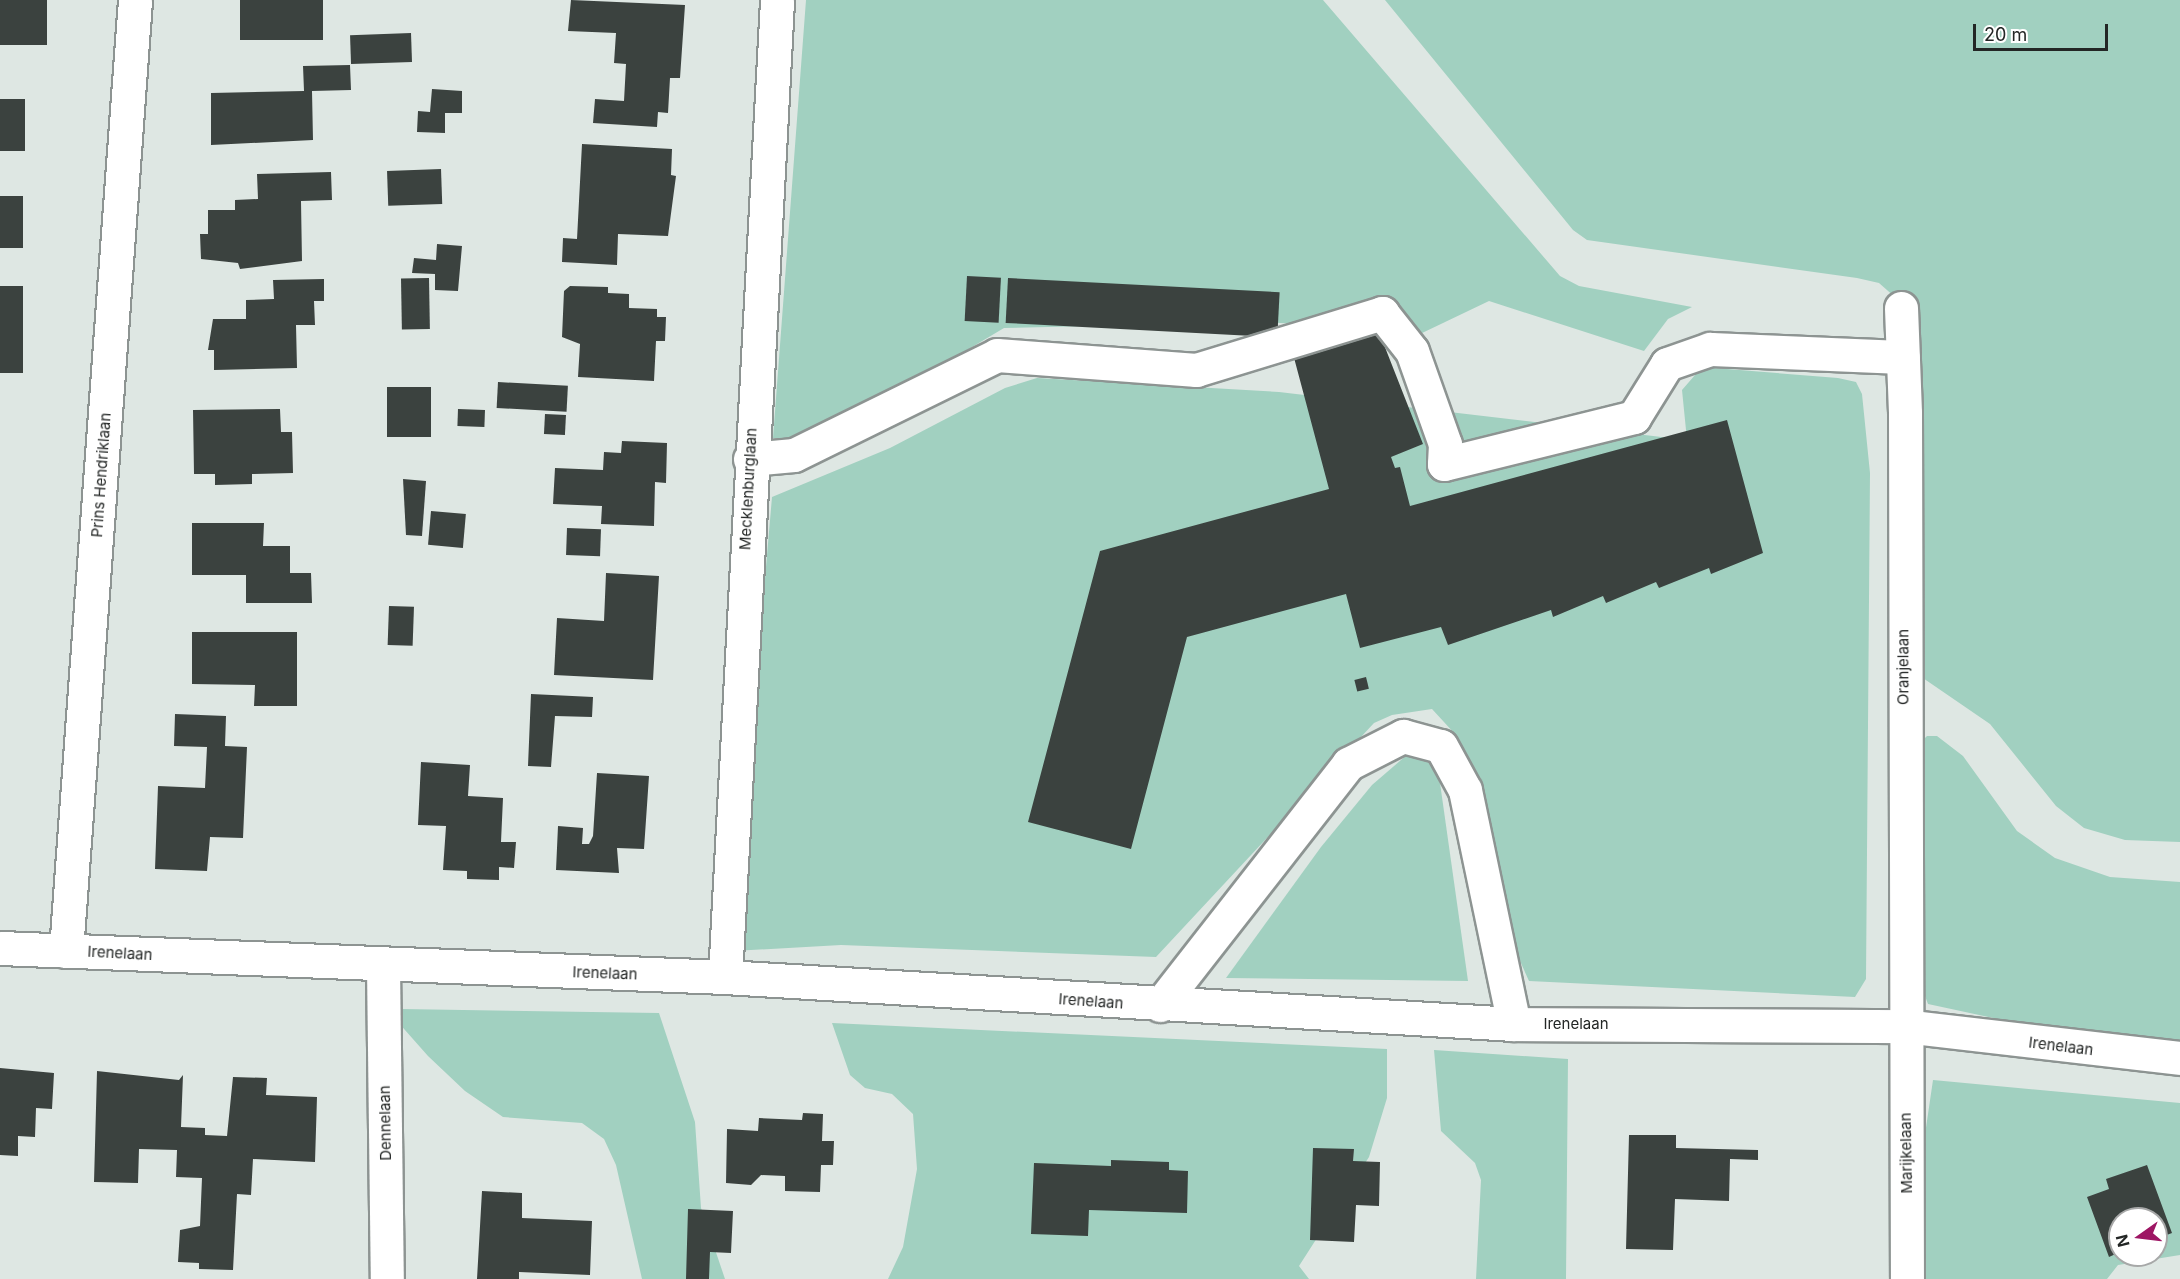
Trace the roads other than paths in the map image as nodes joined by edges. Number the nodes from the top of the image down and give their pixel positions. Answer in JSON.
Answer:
{"nodes":[{"id":1,"x":135,"y":0,"type":"edge"},
{"id":2,"x":777,"y":0,"type":"edge"},
{"id":3,"x":1900,"y":308,"type":"dead end"},
{"id":4,"x":1903,"y":357,"type":"junction"},
{"id":5,"x":750,"y":459,"type":"junction"},
{"id":6,"x":0,"y":948,"type":"edge"},
{"id":7,"x":66,"y":951,"type":"junction"},
{"id":8,"x":383,"y":966,"type":"junction"},
{"id":9,"x":724,"y":977,"type":"junction"},
{"id":10,"x":1160,"y":1005,"type":"junction"},
{"id":11,"x":1514,"y":1024,"type":"junction"},
{"id":12,"x":1904,"y":1026,"type":"junction"},
{"id":13,"x":2180,"y":1058,"type":"edge"},
{"id":14,"x":387,"y":1279,"type":"edge"},
{"id":15,"x":1907,"y":1279,"type":"edge"}],
"edges":[{"from":1,"to":7,"type":"street","name":"Prins Hendriklaan"},
{"from":2,"to":5,"type":"street","name":"Mecklenburglaan"},
{"from":3,"to":4,"type":"street","name":"Oranjelaan"},
{"from":4,"to":5,"type":"street"},
{"from":4,"to":12,"type":"street","name":"Oranjelaan"},
{"from":5,"to":9,"type":"street","name":"Mecklenburglaan"},
{"from":6,"to":7,"type":"street","name":"Irenelaan"},
{"from":7,"to":8,"type":"street","name":"Irenelaan"},
{"from":8,"to":9,"type":"street","name":"Irenelaan"},
{"from":8,"to":14,"type":"street","name":"Dennelaan"},
{"from":9,"to":10,"type":"street","name":"Irenelaan"},
{"from":10,"to":11,"type":"street","name":"Irenelaan"},
{"from":10,"to":11,"type":"street"},
{"from":11,"to":12,"type":"street","name":"Irenelaan"},
{"from":12,"to":13,"type":"street","name":"Irenelaan"},
{"from":12,"to":15,"type":"street","name":"Marijkelaan"}]}
